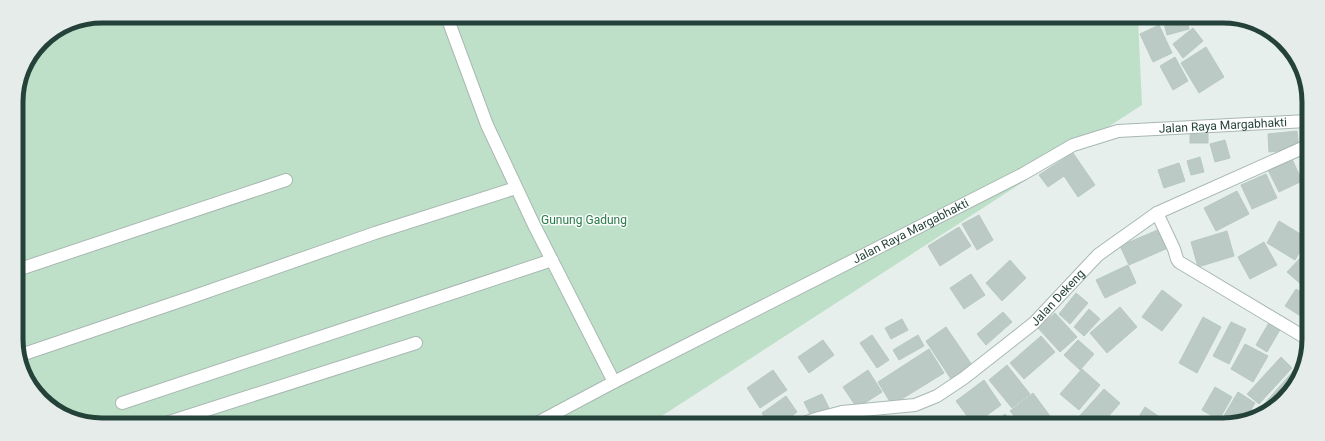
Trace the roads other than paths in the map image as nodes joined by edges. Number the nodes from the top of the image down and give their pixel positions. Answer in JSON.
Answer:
{"nodes":[{"id":1,"x":449,"y":23,"type":"edge"},
{"id":2,"x":1302,"y":120,"type":"edge"},
{"id":3,"x":1302,"y":148,"type":"edge"},
{"id":4,"x":286,"y":180,"type":"dead end"},
{"id":5,"x":516,"y":188,"type":"junction"},
{"id":6,"x":1157,"y":213,"type":"junction"},
{"id":7,"x":552,"y":260,"type":"junction"},
{"id":8,"x":23,"y":268,"type":"edge"},
{"id":9,"x":1302,"y":336,"type":"edge"},
{"id":10,"x":416,"y":343,"type":"dead end"},
{"id":11,"x":25,"y":354,"type":"edge"},
{"id":12,"x":614,"y":382,"type":"junction"},
{"id":13,"x":122,"y":403,"type":"dead end"},
{"id":14,"x":182,"y":418,"type":"edge"},
{"id":15,"x":546,"y":418,"type":"edge"},
{"id":16,"x":819,"y":418,"type":"edge"}],
"edges":[{"from":1,"to":5,"type":"street"},
{"from":2,"to":12,"type":"street","name":"Jalan Raya Margabhakti"},
{"from":3,"to":6,"type":"street","name":"Jalan Dekeng"},
{"from":4,"to":8,"type":"street"},
{"from":5,"to":7,"type":"street"},
{"from":5,"to":11,"type":"street"},
{"from":6,"to":9,"type":"street"},
{"from":6,"to":16,"type":"street","name":"Jalan Dekeng"},
{"from":7,"to":12,"type":"street"},
{"from":7,"to":13,"type":"street"},
{"from":10,"to":14,"type":"street"},
{"from":12,"to":15,"type":"street","name":"Jalan Raya Margabhakti"}]}
